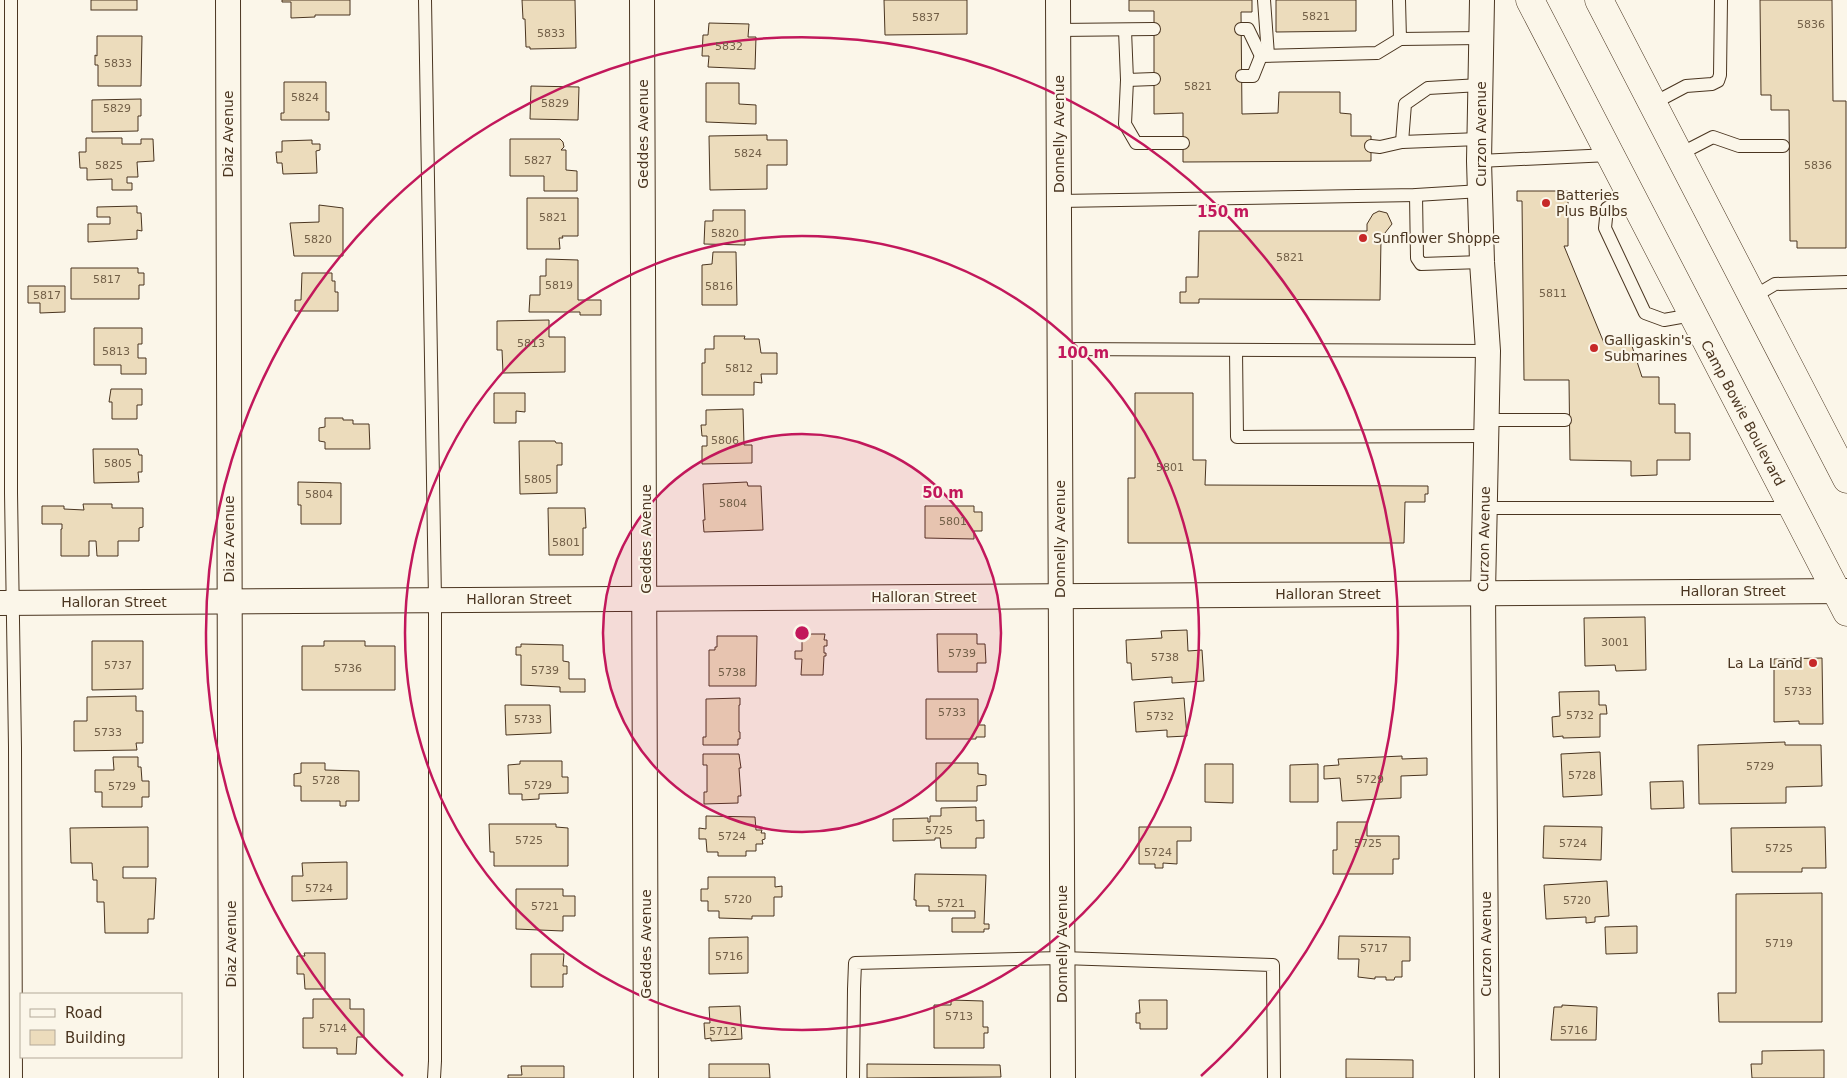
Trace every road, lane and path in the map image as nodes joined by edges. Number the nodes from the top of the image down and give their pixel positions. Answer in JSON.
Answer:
{"nodes":[{"id":1,"x":11,"y":0,"type":"edge"},
{"id":2,"x":228,"y":0,"type":"edge"},
{"id":3,"x":424,"y":0,"type":"edge"},
{"id":4,"x":642,"y":0,"type":"edge"},
{"id":5,"x":1058,"y":0,"type":"edge"},
{"id":6,"x":1264,"y":0,"type":"edge"},
{"id":7,"x":1399,"y":0,"type":"edge"},
{"id":8,"x":1482,"y":0,"type":"edge"},
{"id":9,"x":1530,"y":0,"type":"edge"},
{"id":10,"x":1721,"y":0,"type":"edge"},
{"id":11,"x":1604,"y":4,"type":"edge"},
{"id":12,"x":1241,"y":29,"type":"dead end"},
{"id":13,"x":1058,"y":30,"type":"junction"},
{"id":14,"x":1126,"y":30,"type":"junction"},
{"id":15,"x":1154,"y":30,"type":"dead end"},
{"id":16,"x":1481,"y":38,"type":"junction"},
{"id":17,"x":1400,"y":39,"type":"junction"},
{"id":18,"x":1264,"y":55,"type":"junction"},
{"id":19,"x":1242,"y":76,"type":"dead end"},
{"id":20,"x":1154,"y":79,"type":"dead end"},
{"id":21,"x":1127,"y":80,"type":"junction"},
{"id":22,"x":1480,"y":85,"type":"junction"},
{"id":23,"x":1652,"y":104,"type":"junction"},
{"id":24,"x":1402,"y":142,"type":"junction"},
{"id":25,"x":1183,"y":143,"type":"dead end"},
{"id":26,"x":1371,"y":146,"type":"dead end"},
{"id":27,"x":1783,"y":146,"type":"dead end"},
{"id":28,"x":1479,"y":150,"type":"junction"},
{"id":29,"x":1610,"y":155,"type":"junction"},
{"id":30,"x":1678,"y":155,"type":"junction"},
{"id":31,"x":1481,"y":191,"type":"junction"},
{"id":32,"x":1416,"y":195,"type":"junction"},
{"id":33,"x":1631,"y":196,"type":"junction"},
{"id":34,"x":1059,"y":201,"type":"junction"},
{"id":35,"x":1482,"y":262,"type":"junction"},
{"id":36,"x":1847,"y":282,"type":"edge"},
{"id":37,"x":1753,"y":297,"type":"junction"},
{"id":38,"x":1692,"y":315,"type":"junction"},
{"id":39,"x":1060,"y":349,"type":"junction"},
{"id":40,"x":1236,"y":350,"type":"junction"},
{"id":41,"x":1488,"y":351,"type":"junction"},
{"id":42,"x":1565,"y":420,"type":"dead end"},
{"id":43,"x":1487,"y":428,"type":"junction"},
{"id":44,"x":1847,"y":479,"type":"edge"},
{"id":45,"x":1485,"y":508,"type":"junction"},
{"id":46,"x":1793,"y":508,"type":"junction"},
{"id":47,"x":1483,"y":593,"type":"junction"},
{"id":48,"x":1060,"y":596,"type":"junction"},
{"id":49,"x":646,"y":598,"type":"junction"},
{"id":50,"x":1844,"y":598,"type":"edge"},
{"id":51,"x":435,"y":600,"type":"junction"},
{"id":52,"x":230,"y":601,"type":"junction"},
{"id":53,"x":7,"y":603,"type":"edge"},
{"id":54,"x":1062,"y":958,"type":"junction"},
{"id":55,"x":16,"y":1078,"type":"edge"},
{"id":56,"x":231,"y":1078,"type":"edge"},
{"id":57,"x":434,"y":1078,"type":"edge"},
{"id":58,"x":646,"y":1078,"type":"edge"},
{"id":59,"x":854,"y":1078,"type":"edge"},
{"id":60,"x":1063,"y":1078,"type":"edge"},
{"id":61,"x":1274,"y":1078,"type":"edge"},
{"id":62,"x":1487,"y":1078,"type":"edge"}],
"edges":[{"from":1,"to":53,"type":"lane"},
{"from":2,"to":52,"type":"street","name":"Diaz Avenue"},
{"from":3,"to":51,"type":"lane"},
{"from":4,"to":49,"type":"street","name":"Geddes Avenue"},
{"from":5,"to":13,"type":"street","name":"Donnelly Avenue"},
{"from":6,"to":18,"type":"lane"},
{"from":7,"to":17,"type":"lane"},
{"from":8,"to":16,"type":"street","name":"Curzon Avenue"},
{"from":9,"to":29,"type":"main road","name":"Camp Bowie Boulevard"},
{"from":10,"to":23,"type":"lane"},
{"from":11,"to":23,"type":"main road"},
{"from":12,"to":18,"type":"lane"},
{"from":13,"to":14,"type":"lane"},
{"from":13,"to":34,"type":"street","name":"Donnelly Avenue"},
{"from":14,"to":15,"type":"lane"},
{"from":14,"to":21,"type":"lane"},
{"from":16,"to":17,"type":"lane"},
{"from":16,"to":22,"type":"street","name":"Curzon Avenue"},
{"from":17,"to":18,"type":"lane"},
{"from":18,"to":19,"type":"lane"},
{"from":20,"to":21,"type":"lane"},
{"from":21,"to":25,"type":"lane"},
{"from":22,"to":24,"type":"lane"},
{"from":22,"to":28,"type":"street","name":"Curzon Avenue"},
{"from":23,"to":30,"type":"main road"},
{"from":24,"to":26,"type":"lane"},
{"from":24,"to":28,"type":"lane"},
{"from":27,"to":30,"type":"lane"},
{"from":28,"to":29,"type":"lane"},
{"from":28,"to":31,"type":"street","name":"Curzon Avenue"},
{"from":29,"to":33,"type":"main road","name":"Camp Bowie Boulevard"},
{"from":30,"to":37,"type":"main road"},
{"from":31,"to":32,"type":"lane"},
{"from":31,"to":35,"type":"street","name":"Curzon Avenue"},
{"from":32,"to":34,"type":"lane"},
{"from":32,"to":35,"type":"lane"},
{"from":33,"to":38,"type":"main road","name":"Camp Bowie Boulevard"},
{"from":33,"to":38,"type":"lane"},
{"from":34,"to":39,"type":"street","name":"Donnelly Avenue"},
{"from":35,"to":41,"type":"street","name":"Curzon Avenue"},
{"from":36,"to":37,"type":"lane"},
{"from":37,"to":44,"type":"main road"},
{"from":38,"to":46,"type":"main road","name":"Camp Bowie Boulevard"},
{"from":39,"to":40,"type":"lane"},
{"from":39,"to":48,"type":"street","name":"Donnelly Avenue"},
{"from":40,"to":41,"type":"lane"},
{"from":40,"to":43,"type":"lane"},
{"from":41,"to":43,"type":"street","name":"Curzon Avenue"},
{"from":42,"to":43,"type":"lane"},
{"from":43,"to":45,"type":"street","name":"Curzon Avenue"},
{"from":45,"to":46,"type":"lane"},
{"from":45,"to":47,"type":"street","name":"Curzon Avenue"},
{"from":46,"to":50,"type":"main road","name":"Camp Bowie Boulevard"},
{"from":47,"to":48,"type":"street","name":"Halloran Street"},
{"from":47,"to":50,"type":"street","name":"Halloran Street"},
{"from":47,"to":62,"type":"street","name":"Curzon Avenue"},
{"from":48,"to":49,"type":"street","name":"Halloran Street"},
{"from":48,"to":54,"type":"street","name":"Donnelly Avenue"},
{"from":49,"to":51,"type":"street","name":"Halloran Street"},
{"from":49,"to":58,"type":"street","name":"Geddes Avenue"},
{"from":51,"to":52,"type":"street","name":"Halloran Street"},
{"from":51,"to":57,"type":"lane"},
{"from":52,"to":53,"type":"street","name":"Halloran Street"},
{"from":52,"to":56,"type":"street","name":"Diaz Avenue"},
{"from":53,"to":55,"type":"lane"},
{"from":54,"to":59,"type":"lane"},
{"from":54,"to":60,"type":"street","name":"Donnelly Avenue"},
{"from":54,"to":61,"type":"lane"}]}
